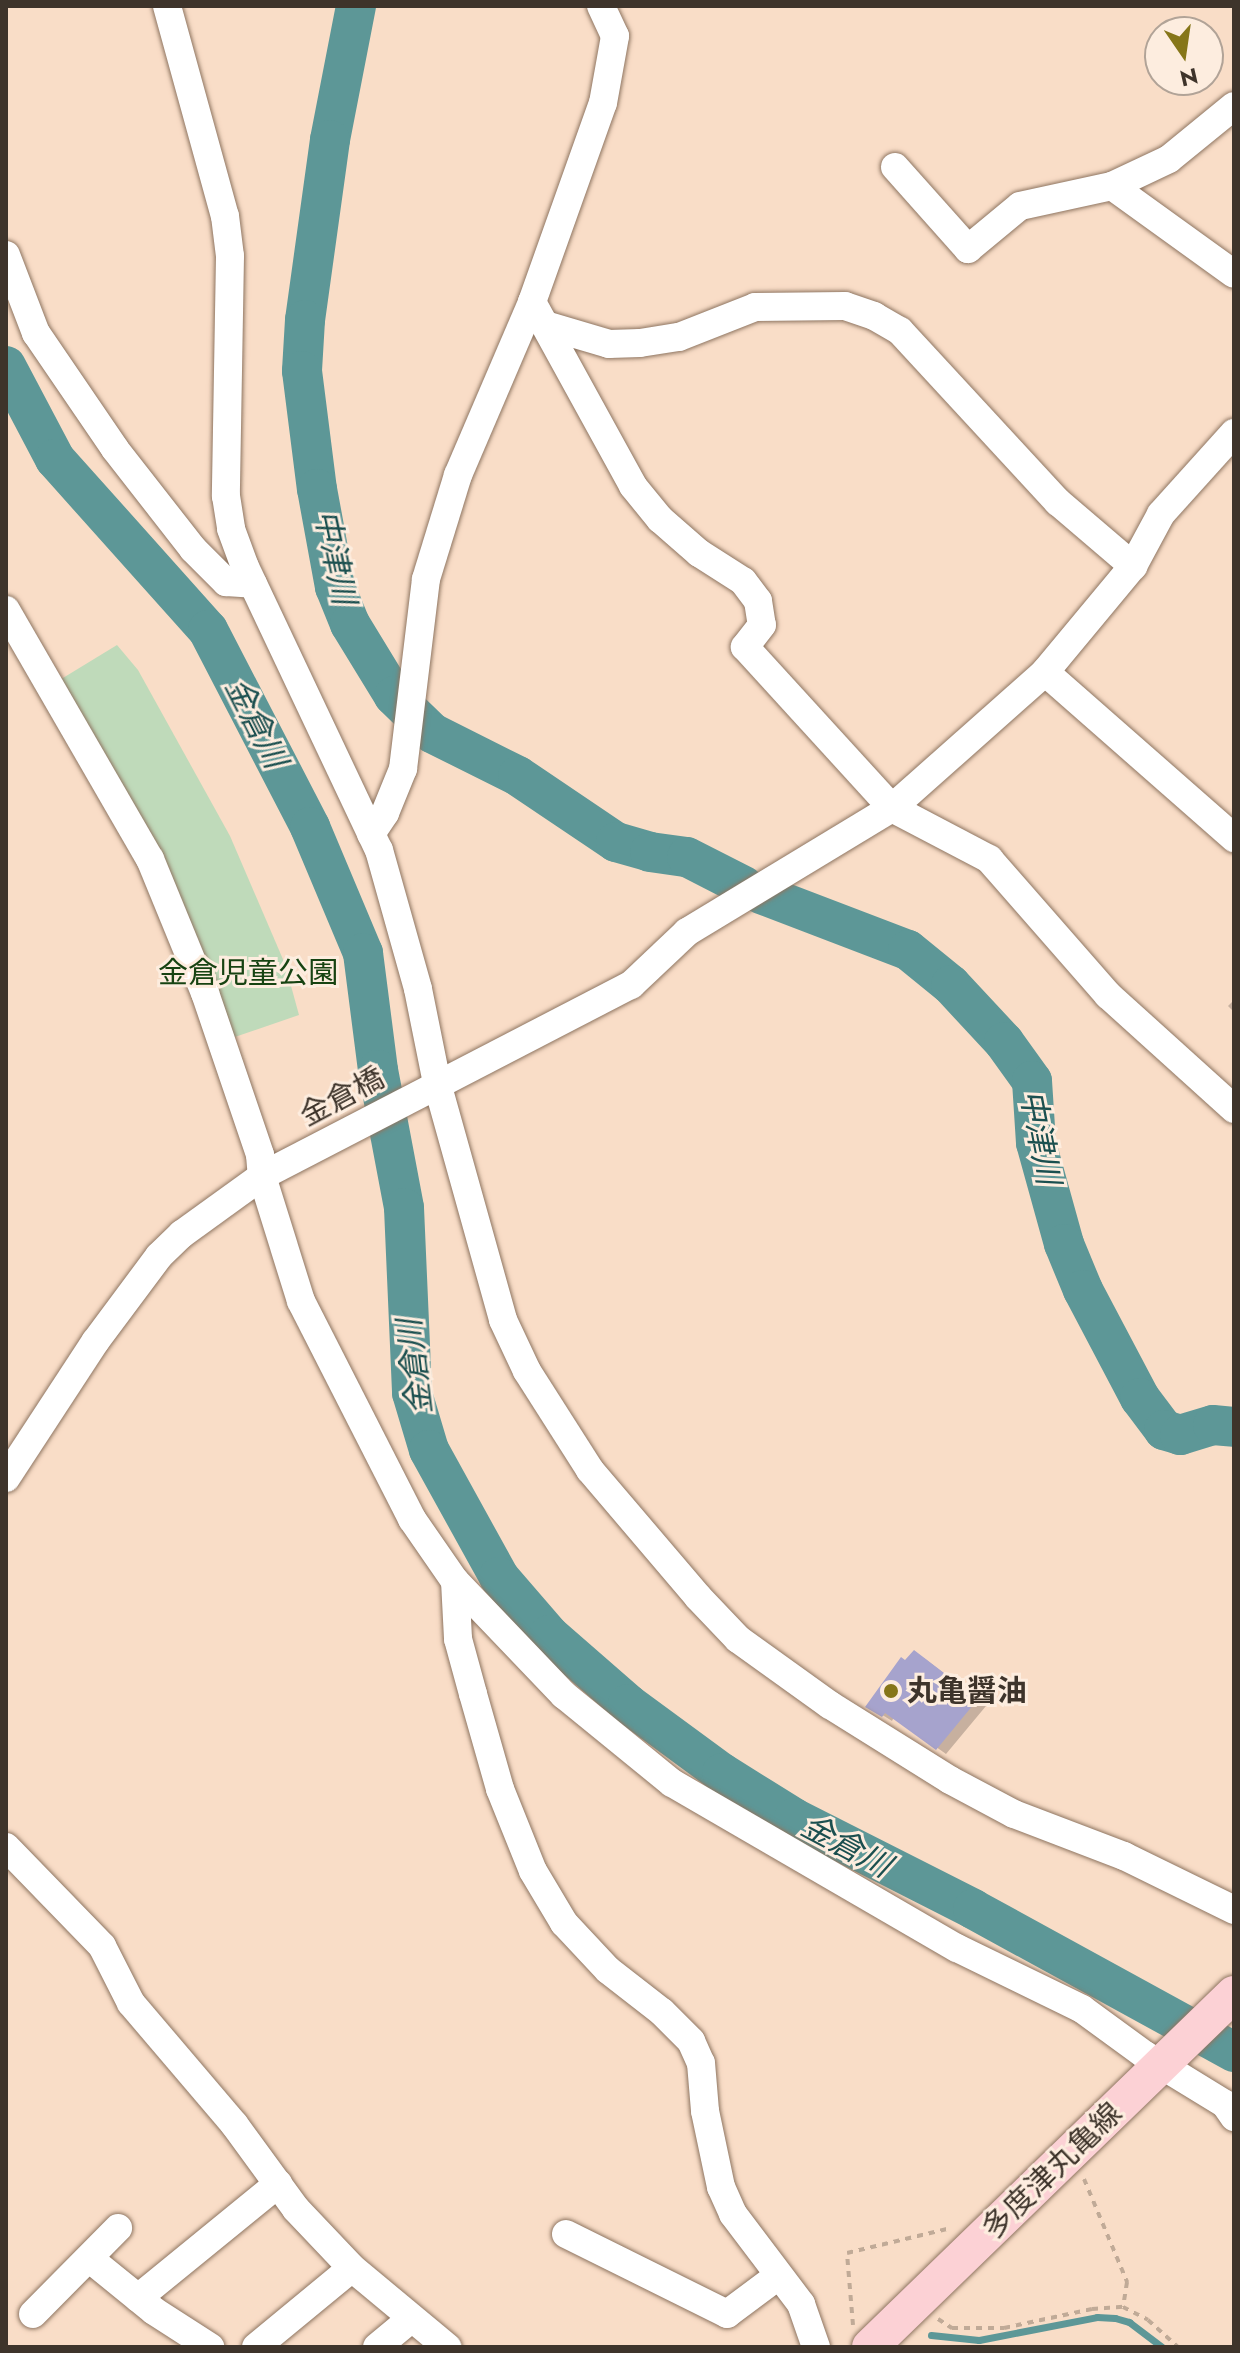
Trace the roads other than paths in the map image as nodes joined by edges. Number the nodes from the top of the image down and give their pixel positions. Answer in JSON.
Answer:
{"nodes":[{"id":1,"x":167,"y":6,"type":"edge"},
{"id":2,"x":601,"y":6,"type":"edge"},
{"id":3,"x":1234,"y":106,"type":"edge"},
{"id":4,"x":895,"y":167,"type":"dead end"},
{"id":5,"x":1112,"y":186,"type":"junction"},
{"id":6,"x":6,"y":255,"type":"edge"},
{"id":7,"x":1234,"y":274,"type":"edge"},
{"id":8,"x":539,"y":313,"type":"junction"},
{"id":9,"x":1234,"y":433,"type":"edge"},
{"id":10,"x":1133,"y":566,"type":"junction"},
{"id":11,"x":253,"y":584,"type":"junction"},
{"id":12,"x":6,"y":610,"type":"edge"},
{"id":13,"x":1045,"y":672,"type":"junction"},
{"id":14,"x":892,"y":808,"type":"junction"},
{"id":15,"x":371,"y":834,"type":"junction"},
{"id":16,"x":1234,"y":838,"type":"edge"},
{"id":17,"x":429,"y":1088,"type":"junction"},
{"id":18,"x":1234,"y":1109,"type":"edge"},
{"id":19,"x":262,"y":1176,"type":"junction"},
{"id":20,"x":6,"y":1478,"type":"edge"},
{"id":21,"x":455,"y":1581,"type":"junction"},
{"id":22,"x":6,"y":1847,"type":"edge"},
{"id":23,"x":1234,"y":1910,"type":"edge"},
{"id":24,"x":1234,"y":1994,"type":"edge"},
{"id":25,"x":1161,"y":2065,"type":"junction"},
{"id":26,"x":1234,"y":2117,"type":"edge"},
{"id":27,"x":278,"y":2184,"type":"junction"},
{"id":28,"x":118,"y":2228,"type":"dead end"},
{"id":29,"x":566,"y":2234,"type":"dead end"},
{"id":30,"x":90,"y":2259,"type":"junction"},
{"id":31,"x":352,"y":2268,"type":"junction"},
{"id":32,"x":778,"y":2276,"type":"junction"},
{"id":33,"x":138,"y":2298,"type":"junction"},
{"id":34,"x":33,"y":2314,"type":"dead end"},
{"id":35,"x":412,"y":2318,"type":"junction"},
{"id":36,"x":862,"y":2341,"type":"edge"},
{"id":37,"x":210,"y":2347,"type":"edge"},
{"id":38,"x":256,"y":2347,"type":"edge"},
{"id":39,"x":377,"y":2347,"type":"edge"},
{"id":40,"x":447,"y":2347,"type":"edge"},
{"id":41,"x":816,"y":2347,"type":"edge"}],
"edges":[{"from":1,"to":11,"type":"street"},
{"from":2,"to":8,"type":"street"},
{"from":3,"to":5,"type":"street"},
{"from":4,"to":5,"type":"street"},
{"from":5,"to":7,"type":"street"},
{"from":6,"to":11,"type":"street"},
{"from":8,"to":10,"type":"street"},
{"from":8,"to":14,"type":"street"},
{"from":8,"to":15,"type":"street"},
{"from":9,"to":10,"type":"street","name":"金倉橋"},
{"from":10,"to":13,"type":"street","name":"金倉橋"},
{"from":11,"to":15,"type":"street"},
{"from":12,"to":19,"type":"street"},
{"from":13,"to":14,"type":"street","name":"金倉橋"},
{"from":13,"to":16,"type":"street"},
{"from":14,"to":17,"type":"street","name":"金倉橋"},
{"from":14,"to":18,"type":"street"},
{"from":15,"to":17,"type":"street"},
{"from":17,"to":19,"type":"street","name":"金倉橋"},
{"from":17,"to":23,"type":"street"},
{"from":19,"to":20,"type":"street","name":"金倉橋"},
{"from":19,"to":21,"type":"street"},
{"from":21,"to":25,"type":"street"},
{"from":21,"to":32,"type":"street"},
{"from":22,"to":27,"type":"street"},
{"from":24,"to":25,"type":"main road","name":"多度津丸亀線"},
{"from":25,"to":26,"type":"street"},
{"from":25,"to":36,"type":"main road","name":"多度津丸亀線"},
{"from":27,"to":31,"type":"street"},
{"from":27,"to":33,"type":"street"},
{"from":28,"to":30,"type":"street"},
{"from":29,"to":32,"type":"street"},
{"from":30,"to":33,"type":"street"},
{"from":30,"to":34,"type":"street"},
{"from":31,"to":35,"type":"street"},
{"from":31,"to":38,"type":"street"},
{"from":32,"to":41,"type":"street"},
{"from":33,"to":37,"type":"street"},
{"from":35,"to":39,"type":"street"},
{"from":35,"to":40,"type":"street"}]}
